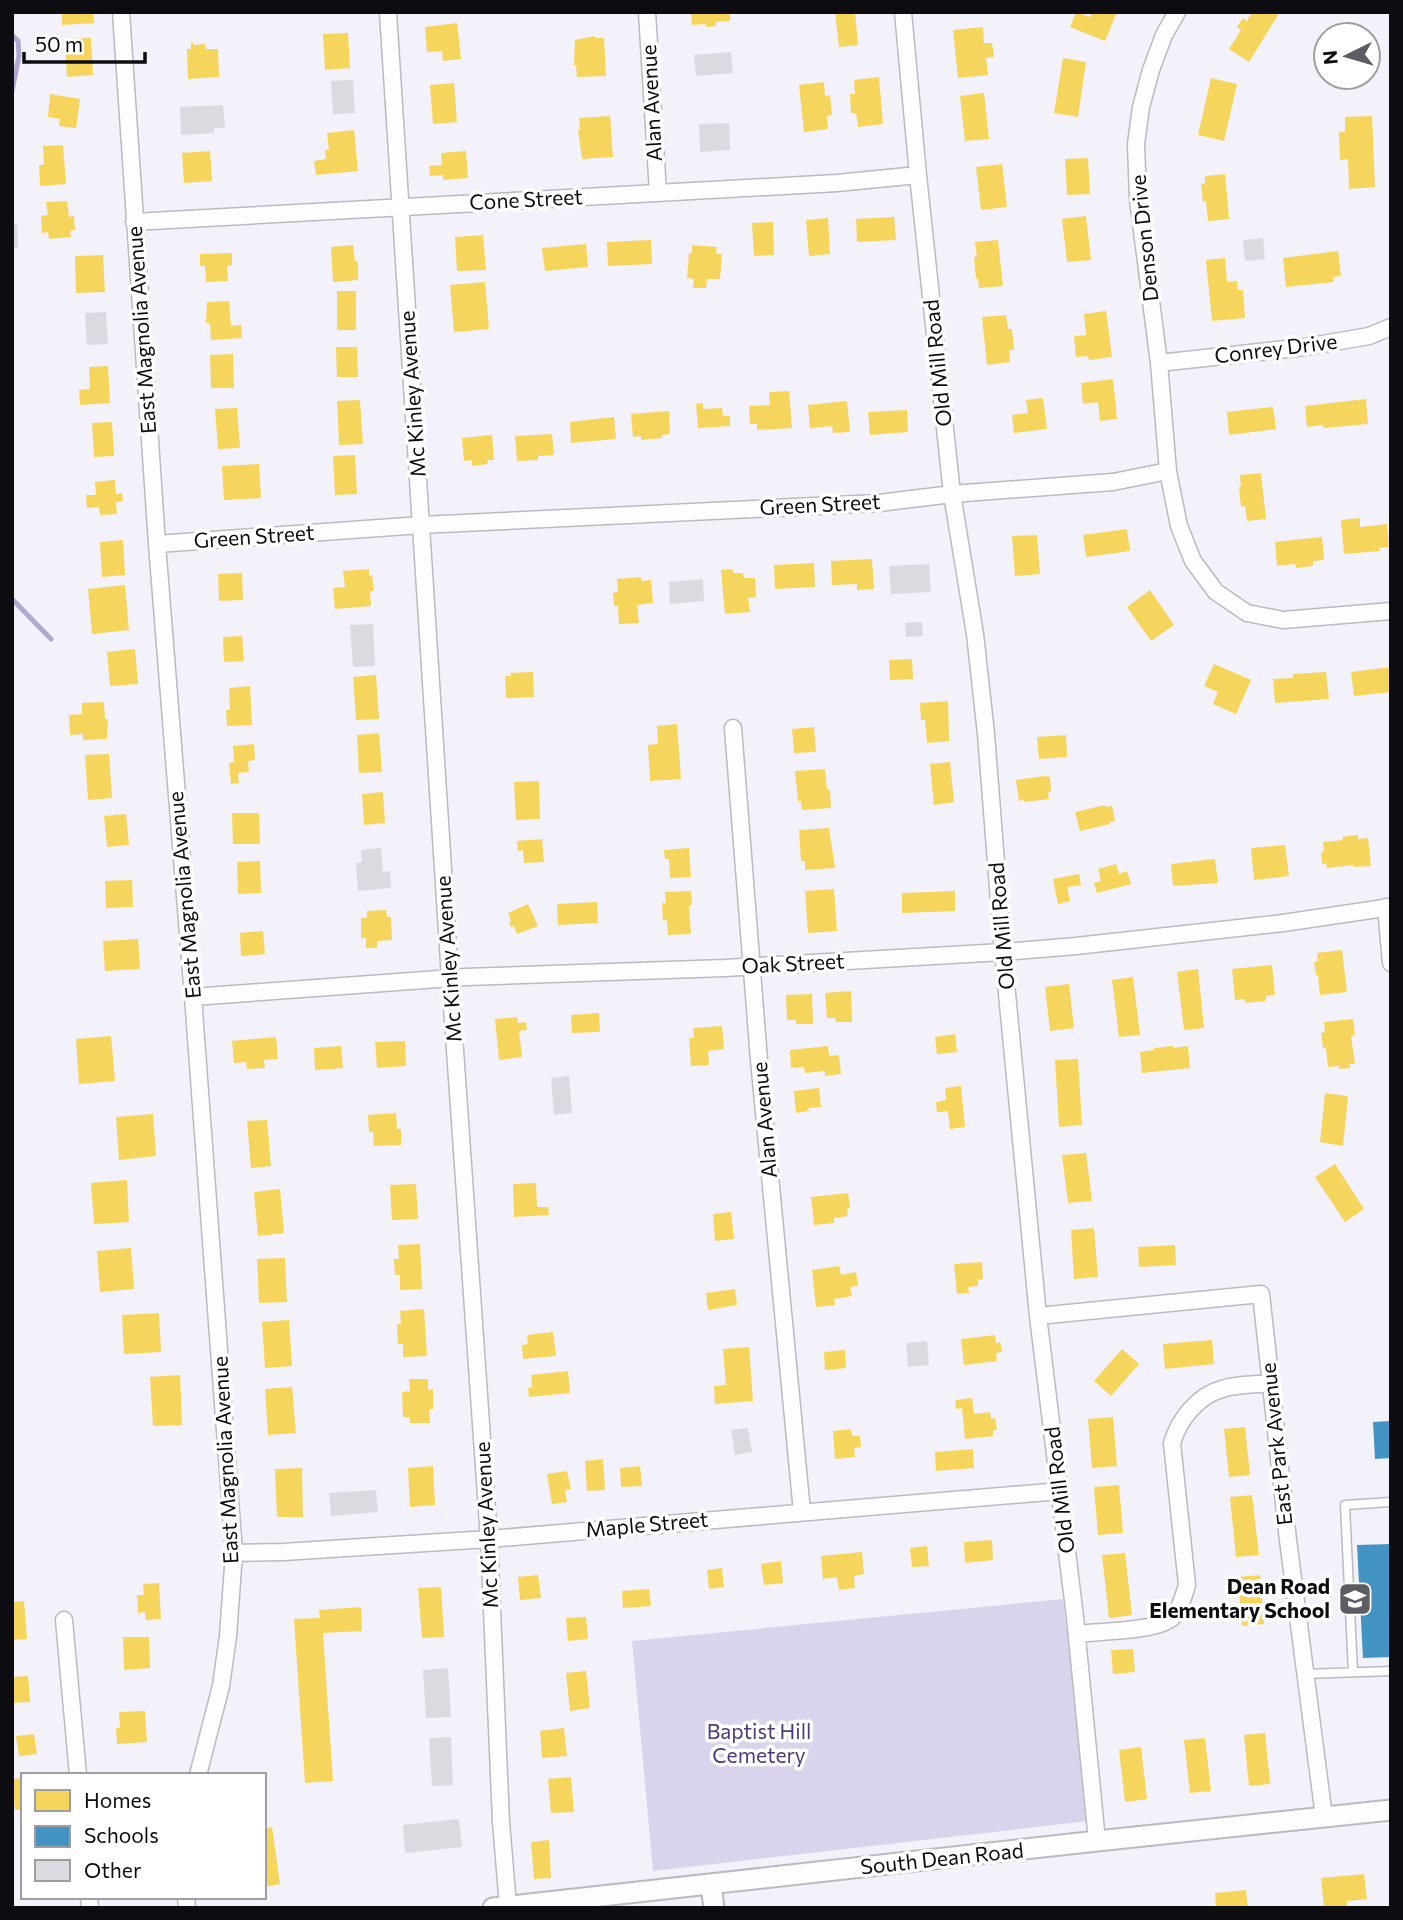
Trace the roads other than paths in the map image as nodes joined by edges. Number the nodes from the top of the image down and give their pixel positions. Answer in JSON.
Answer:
{"nodes":[{"id":1,"x":121,"y":12,"type":"edge"},
{"id":2,"x":388,"y":12,"type":"edge"},
{"id":3,"x":647,"y":12,"type":"edge"},
{"id":4,"x":903,"y":12,"type":"edge"},
{"id":5,"x":1177,"y":12,"type":"edge"},
{"id":6,"x":918,"y":176,"type":"junction"},
{"id":7,"x":658,"y":193,"type":"junction"},
{"id":8,"x":401,"y":207,"type":"junction"},
{"id":9,"x":134,"y":222,"type":"junction"},
{"id":10,"x":1391,"y":327,"type":"edge"},
{"id":11,"x":1159,"y":363,"type":"junction"},
{"id":12,"x":1168,"y":471,"type":"junction"},
{"id":13,"x":952,"y":494,"type":"junction"},
{"id":14,"x":421,"y":525,"type":"junction"},
{"id":15,"x":157,"y":544,"type":"junction"},
{"id":16,"x":1391,"y":611,"type":"edge"},
{"id":17,"x":733,"y":728,"type":"dead end"},
{"id":18,"x":1388,"y":907,"type":"edge"},
{"id":19,"x":1003,"y":952,"type":"junction"},
{"id":20,"x":1391,"y":963,"type":"edge"},
{"id":21,"x":752,"y":966,"type":"junction"},
{"id":22,"x":450,"y":978,"type":"junction"},
{"id":23,"x":193,"y":997,"type":"junction"},
{"id":24,"x":1038,"y":1316,"type":"junction"},
{"id":25,"x":1271,"y":1383,"type":"junction"},
{"id":26,"x":1060,"y":1492,"type":"junction"},
{"id":27,"x":1391,"y":1502,"type":"edge"},
{"id":28,"x":803,"y":1512,"type":"junction"},
{"id":29,"x":489,"y":1539,"type":"junction"},
{"id":30,"x":234,"y":1553,"type":"junction"},
{"id":31,"x":64,"y":1620,"type":"dead end"},
{"id":32,"x":1077,"y":1634,"type":"junction"},
{"id":33,"x":1391,"y":1671,"type":"edge"},
{"id":34,"x":1353,"y":1672,"type":"junction"},
{"id":35,"x":1305,"y":1674,"type":"junction"},
{"id":36,"x":78,"y":1773,"type":"edge"},
{"id":37,"x":199,"y":1773,"type":"edge"},
{"id":38,"x":1391,"y":1810,"type":"edge"},
{"id":39,"x":1324,"y":1816,"type":"junction"},
{"id":40,"x":1097,"y":1841,"type":"junction"},
{"id":41,"x":711,"y":1885,"type":"junction"},
{"id":42,"x":501,"y":1907,"type":"edge"},
{"id":43,"x":714,"y":1908,"type":"edge"}],
"edges":[{"from":1,"to":9,"type":"street","name":"East Magnolia Avenue"},
{"from":2,"to":8,"type":"street","name":"Mc Kinley Avenue"},
{"from":3,"to":7,"type":"street","name":"Alan Avenue"},
{"from":4,"to":6,"type":"street","name":"Old Mill Road"},
{"from":5,"to":11,"type":"street","name":"Denson Drive"},
{"from":6,"to":7,"type":"street","name":"Cone Street"},
{"from":6,"to":13,"type":"street","name":"Old Mill Road"},
{"from":7,"to":8,"type":"street","name":"Cone Street"},
{"from":8,"to":9,"type":"street","name":"Cone Street"},
{"from":8,"to":14,"type":"street","name":"Mc Kinley Avenue"},
{"from":9,"to":15,"type":"street","name":"East Magnolia Avenue"},
{"from":10,"to":11,"type":"street","name":"Conrey Drive"},
{"from":11,"to":12,"type":"street","name":"Denson Drive"},
{"from":12,"to":13,"type":"street","name":"Green Street"},
{"from":12,"to":16,"type":"street"},
{"from":13,"to":14,"type":"street","name":"Green Street"},
{"from":13,"to":19,"type":"street","name":"Old Mill Road"},
{"from":14,"to":15,"type":"street","name":"Green Street"},
{"from":14,"to":22,"type":"street","name":"Mc Kinley Avenue"},
{"from":15,"to":23,"type":"street","name":"East Magnolia Avenue"},
{"from":17,"to":21,"type":"street","name":"Alan Avenue"},
{"from":18,"to":19,"type":"street","name":"Oak Street"},
{"from":18,"to":20,"type":"street"},
{"from":19,"to":21,"type":"street","name":"Oak Street"},
{"from":19,"to":24,"type":"street","name":"Old Mill Road"},
{"from":21,"to":22,"type":"street","name":"Oak Street"},
{"from":21,"to":28,"type":"street","name":"Alan Avenue"},
{"from":22,"to":23,"type":"street","name":"Oak Street"},
{"from":22,"to":29,"type":"street","name":"Mc Kinley Avenue"},
{"from":23,"to":30,"type":"street","name":"East Magnolia Avenue"},
{"from":24,"to":25,"type":"street","name":"East Park Avenue"},
{"from":24,"to":26,"type":"street","name":"Old Mill Road"},
{"from":25,"to":32,"type":"street"},
{"from":25,"to":35,"type":"street","name":"East Park Avenue"},
{"from":26,"to":28,"type":"street","name":"Maple Street"},
{"from":26,"to":32,"type":"street","name":"Old Mill Road"},
{"from":27,"to":34,"type":"lane"},
{"from":28,"to":29,"type":"street","name":"Maple Street"},
{"from":29,"to":30,"type":"street","name":"Maple Street"},
{"from":29,"to":42,"type":"street","name":"Mc Kinley Avenue"},
{"from":30,"to":37,"type":"street","name":"East Magnolia Avenue"},
{"from":31,"to":36,"type":"street"},
{"from":32,"to":40,"type":"street","name":"Old Mill Road"},
{"from":33,"to":34,"type":"lane"},
{"from":34,"to":35,"type":"lane"},
{"from":35,"to":39,"type":"street","name":"East Park Avenue"},
{"from":38,"to":39,"type":"street","name":"South Dean Road"},
{"from":39,"to":40,"type":"street","name":"South Dean Road"},
{"from":40,"to":41,"type":"street","name":"South Dean Road"},
{"from":41,"to":42,"type":"street","name":"South Dean Road"},
{"from":41,"to":43,"type":"street"}]}
